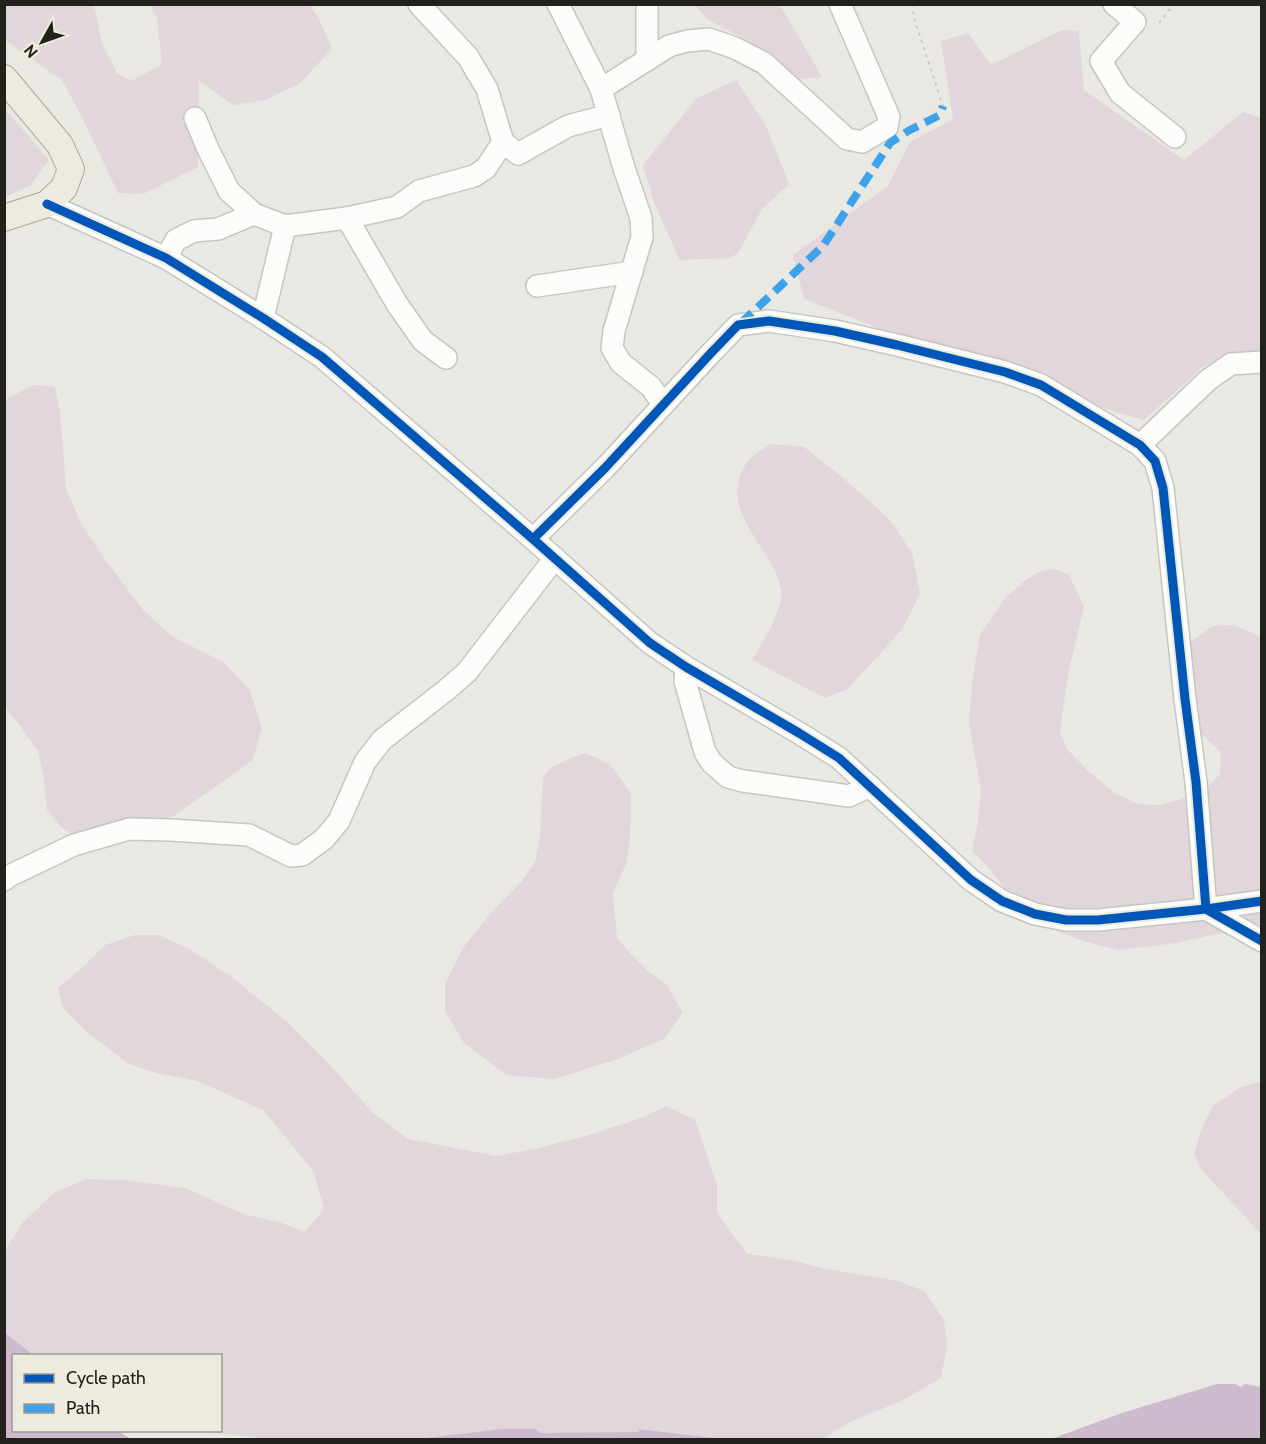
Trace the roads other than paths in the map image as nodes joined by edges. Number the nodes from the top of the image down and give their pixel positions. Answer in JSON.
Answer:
{"nodes":[{"id":1,"x":419,"y":4,"type":"edge"},
{"id":2,"x":558,"y":4,"type":"edge"},
{"id":3,"x":647,"y":4,"type":"edge"},
{"id":4,"x":840,"y":4,"type":"edge"},
{"id":5,"x":1114,"y":4,"type":"edge"},
{"id":6,"x":647,"y":60,"type":"junction"},
{"id":7,"x":4,"y":78,"type":"edge"},
{"id":8,"x":601,"y":89,"type":"junction"},
{"id":9,"x":609,"y":115,"type":"junction"},
{"id":10,"x":195,"y":118,"type":"dead end"},
{"id":11,"x":1175,"y":137,"type":"dead end"},
{"id":12,"x":503,"y":142,"type":"junction"},
{"id":13,"x":46,"y":204,"type":"junction"},
{"id":14,"x":254,"y":214,"type":"junction"},
{"id":15,"x":4,"y":218,"type":"edge"},
{"id":16,"x":347,"y":218,"type":"junction"},
{"id":17,"x":285,"y":226,"type":"junction"},
{"id":18,"x":166,"y":258,"type":"junction"},
{"id":19,"x":632,"y":272,"type":"junction"},
{"id":20,"x":537,"y":286,"type":"dead end"},
{"id":21,"x":263,"y":318,"type":"junction"},
{"id":22,"x":446,"y":358,"type":"dead end"},
{"id":23,"x":1262,"y":362,"type":"edge"},
{"id":24,"x":663,"y":404,"type":"junction"},
{"id":25,"x":1140,"y":445,"type":"junction"},
{"id":26,"x":533,"y":539,"type":"junction"},
{"id":27,"x":555,"y":558,"type":"junction"},
{"id":28,"x":686,"y":667,"type":"junction"},
{"id":29,"x":870,"y":786,"type":"junction"},
{"id":30,"x":4,"y":880,"type":"edge"},
{"id":31,"x":1262,"y":901,"type":"edge"},
{"id":32,"x":1206,"y":909,"type":"junction"},
{"id":33,"x":1262,"y":941,"type":"edge"}],
"edges":[{"from":1,"to":12,"type":"street"},
{"from":2,"to":8,"type":"street"},
{"from":3,"to":6,"type":"street"},
{"from":4,"to":6,"type":"street"},
{"from":5,"to":11,"type":"street"},
{"from":6,"to":8,"type":"street"},
{"from":7,"to":13,"type":"main road"},
{"from":8,"to":9,"type":"street"},
{"from":9,"to":12,"type":"street"},
{"from":9,"to":19,"type":"street"},
{"from":10,"to":14,"type":"street"},
{"from":12,"to":16,"type":"street"},
{"from":13,"to":15,"type":"main road"},
{"from":13,"to":18,"type":"street"},
{"from":14,"to":17,"type":"street"},
{"from":14,"to":18,"type":"street"},
{"from":16,"to":17,"type":"street"},
{"from":16,"to":22,"type":"street"},
{"from":17,"to":21,"type":"street"},
{"from":18,"to":21,"type":"street"},
{"from":19,"to":20,"type":"street"},
{"from":19,"to":24,"type":"street"},
{"from":21,"to":26,"type":"street"},
{"from":23,"to":25,"type":"street"},
{"from":24,"to":25,"type":"street"},
{"from":24,"to":26,"type":"street"},
{"from":25,"to":32,"type":"street"},
{"from":26,"to":27,"type":"street"},
{"from":27,"to":28,"type":"street"},
{"from":27,"to":30,"type":"street"},
{"from":28,"to":29,"type":"street"},
{"from":28,"to":29,"type":"street"},
{"from":29,"to":32,"type":"street"},
{"from":31,"to":32,"type":"street"},
{"from":32,"to":33,"type":"street"}]}
